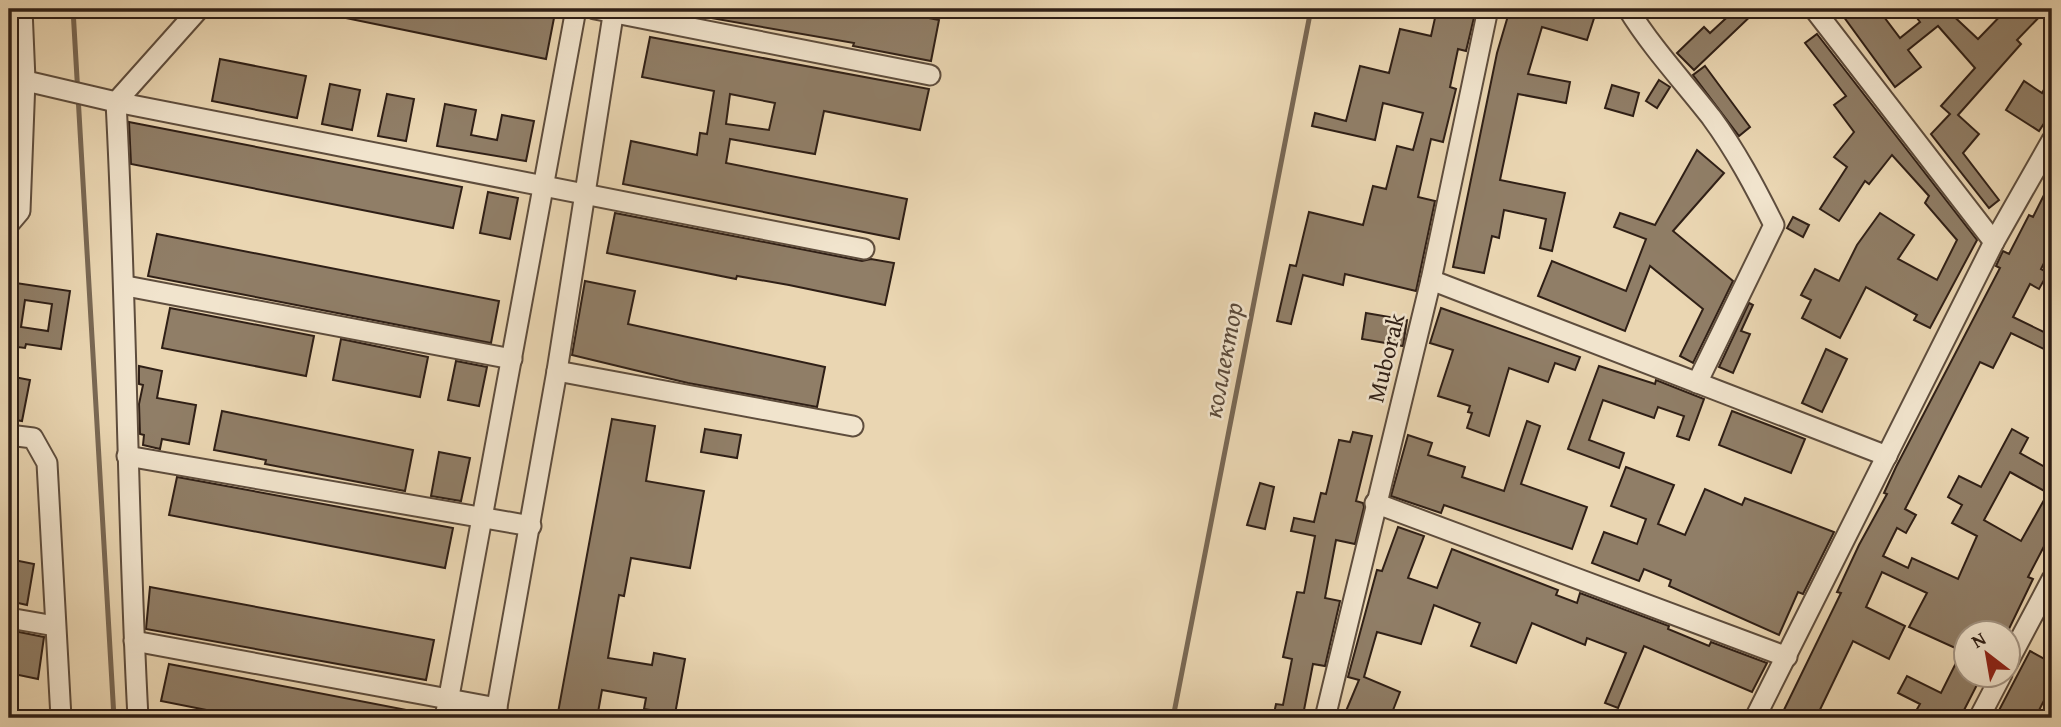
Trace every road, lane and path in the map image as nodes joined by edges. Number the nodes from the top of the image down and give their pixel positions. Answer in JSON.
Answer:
{"nodes":[{"id":1,"x":22,"y":9,"type":"edge"},
{"id":2,"x":199,"y":9,"type":"edge"},
{"id":3,"x":576,"y":9,"type":"edge"},
{"id":4,"x":1488,"y":9,"type":"edge"},
{"id":5,"x":1628,"y":9,"type":"edge"},
{"id":6,"x":1814,"y":9,"type":"edge"},
{"id":7,"x":607,"y":10,"type":"edge"},
{"id":8,"x":930,"y":75,"type":"dead end"},
{"id":9,"x":17,"y":79,"type":"edge"},
{"id":10,"x":116,"y":102,"type":"junction"},
{"id":11,"x":2052,"y":140,"type":"edge"},
{"id":12,"x":544,"y":184,"type":"junction"},
{"id":13,"x":584,"y":193,"type":"junction"},
{"id":14,"x":9,"y":224,"type":"edge"},
{"id":15,"x":1994,"y":242,"type":"junction"},
{"id":16,"x":864,"y":248,"type":"dead end"},
{"id":17,"x":1431,"y":280,"type":"junction"},
{"id":18,"x":126,"y":286,"type":"junction"},
{"id":19,"x":512,"y":359,"type":"junction"},
{"id":20,"x":557,"y":371,"type":"junction"},
{"id":21,"x":1697,"y":383,"type":"junction"},
{"id":22,"x":853,"y":426,"type":"dead end"},
{"id":23,"x":9,"y":435,"type":"edge"},
{"id":24,"x":127,"y":456,"type":"junction"},
{"id":25,"x":1886,"y":456,"type":"junction"},
{"id":26,"x":1375,"y":503,"type":"junction"},
{"id":27,"x":482,"y":517,"type":"junction"},
{"id":28,"x":531,"y":526,"type":"junction"},
{"id":29,"x":2052,"y":579,"type":"edge"},
{"id":30,"x":9,"y":618,"type":"edge"},
{"id":31,"x":55,"y":626,"type":"junction"},
{"id":32,"x":2022,"y":636,"type":"edge"},
{"id":33,"x":134,"y":641,"type":"junction"},
{"id":34,"x":1787,"y":657,"type":"junction"},
{"id":35,"x":1995,"y":688,"type":"edge"},
{"id":36,"x":447,"y":709,"type":"edge"},
{"id":37,"x":496,"y":713,"type":"edge"},
{"id":38,"x":61,"y":718,"type":"edge"},
{"id":39,"x":138,"y":718,"type":"edge"},
{"id":40,"x":1325,"y":718,"type":"edge"},
{"id":41,"x":1755,"y":718,"type":"edge"},
{"id":42,"x":1979,"y":718,"type":"edge"}],
"edges":[{"from":1,"to":9,"type":"street"},
{"from":2,"to":10,"type":"street"},
{"from":3,"to":12,"type":"street"},
{"from":4,"to":17,"type":"street","name":"Muborak"},
{"from":5,"to":21,"type":"street"},
{"from":6,"to":15,"type":"street"},
{"from":7,"to":8,"type":"street"},
{"from":7,"to":13,"type":"street"},
{"from":9,"to":10,"type":"street"},
{"from":9,"to":14,"type":"street"},
{"from":10,"to":12,"type":"street"},
{"from":10,"to":18,"type":"street"},
{"from":11,"to":15,"type":"street"},
{"from":12,"to":13,"type":"street"},
{"from":12,"to":19,"type":"street"},
{"from":13,"to":16,"type":"street"},
{"from":13,"to":20,"type":"street"},
{"from":15,"to":25,"type":"street"},
{"from":17,"to":21,"type":"street"},
{"from":17,"to":26,"type":"street","name":"Muborak"},
{"from":18,"to":19,"type":"street"},
{"from":18,"to":24,"type":"street"},
{"from":19,"to":27,"type":"street"},
{"from":20,"to":22,"type":"street"},
{"from":20,"to":28,"type":"street"},
{"from":21,"to":25,"type":"street"},
{"from":23,"to":31,"type":"street"},
{"from":24,"to":27,"type":"street"},
{"from":24,"to":33,"type":"street"},
{"from":25,"to":34,"type":"street"},
{"from":26,"to":34,"type":"street"},
{"from":26,"to":40,"type":"street","name":"Muborak"},
{"from":27,"to":28,"type":"street"},
{"from":27,"to":36,"type":"street"},
{"from":28,"to":37,"type":"street"},
{"from":29,"to":32,"type":"street"},
{"from":30,"to":31,"type":"street"},
{"from":31,"to":38,"type":"street"},
{"from":33,"to":36,"type":"street"},
{"from":33,"to":39,"type":"street"},
{"from":34,"to":41,"type":"street"},
{"from":35,"to":42,"type":"street"},
{"from":36,"to":37,"type":"street"}]}
